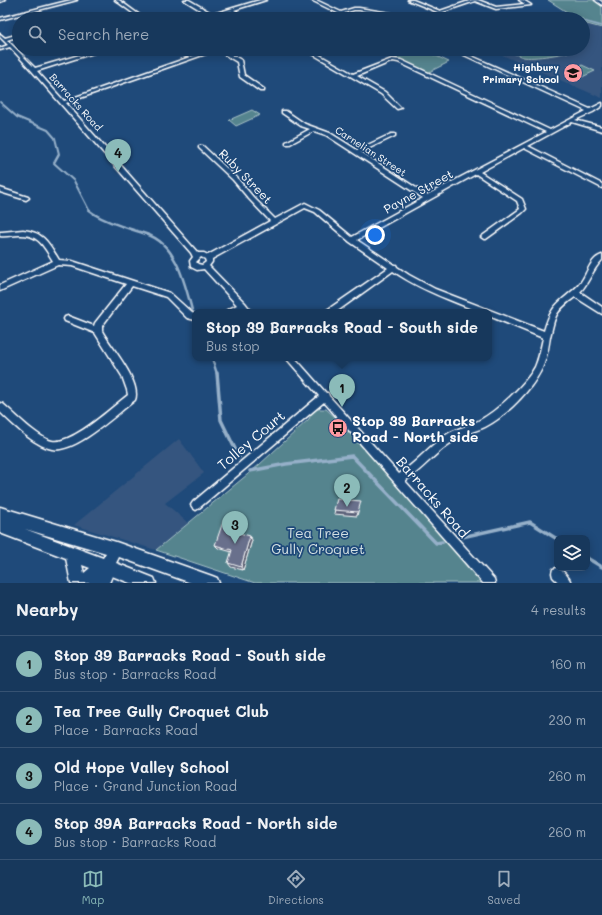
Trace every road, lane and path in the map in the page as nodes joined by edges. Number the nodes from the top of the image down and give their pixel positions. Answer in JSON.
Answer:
{"nodes":[{"id":1,"x":3,"y":0,"type":"edge"},
{"id":2,"x":75,"y":0,"type":"edge"},
{"id":3,"x":117,"y":0,"type":"edge"},
{"id":4,"x":186,"y":0,"type":"edge"},
{"id":5,"x":264,"y":0,"type":"edge"},
{"id":6,"x":313,"y":0,"type":"edge"},
{"id":7,"x":410,"y":0,"type":"edge"},
{"id":8,"x":475,"y":0,"type":"edge"},
{"id":9,"x":521,"y":0,"type":"edge"},
{"id":10,"x":597,"y":0,"type":"edge"},
{"id":11,"x":0,"y":1,"type":"edge"},
{"id":12,"x":602,"y":4,"type":"edge"},
{"id":13,"x":231,"y":10,"type":"junction"},
{"id":14,"x":28,"y":12,"type":"edge"},
{"id":15,"x":133,"y":12,"type":"edge"},
{"id":16,"x":206,"y":12,"type":"edge"},
{"id":17,"x":225,"y":12,"type":"edge"},
{"id":18,"x":235,"y":12,"type":"edge"},
{"id":19,"x":339,"y":12,"type":"edge"},
{"id":20,"x":344,"y":12,"type":"edge"},
{"id":21,"x":379,"y":12,"type":"edge"},
{"id":22,"x":12,"y":16,"type":"edge"},
{"id":23,"x":0,"y":19,"type":"edge"},
{"id":24,"x":0,"y":36,"type":"edge"},
{"id":25,"x":12,"y":37,"type":"edge"},
{"id":26,"x":4,"y":40,"type":"junction"},
{"id":27,"x":10,"y":46,"type":"joint"},
{"id":28,"x":0,"y":49,"type":"edge"},
{"id":29,"x":20,"y":56,"type":"edge"},
{"id":30,"x":81,"y":56,"type":"edge"},
{"id":31,"x":194,"y":56,"type":"edge"},
{"id":32,"x":231,"y":56,"type":"edge"},
{"id":33,"x":318,"y":56,"type":"edge"},
{"id":34,"x":469,"y":56,"type":"edge"},
{"id":35,"x":34,"y":70,"type":"junction"},
{"id":36,"x":353,"y":76,"type":"junction"},
{"id":37,"x":262,"y":90,"type":"dead end"},
{"id":38,"x":62,"y":103,"type":"junction"},
{"id":39,"x":602,"y":104,"type":"edge"},
{"id":40,"x":399,"y":108,"type":"dead end"},
{"id":41,"x":591,"y":111,"type":"junction"},
{"id":42,"x":284,"y":112,"type":"dead end"},
{"id":43,"x":572,"y":121,"type":"junction"},
{"id":44,"x":314,"y":129,"type":"junction"},
{"id":45,"x":602,"y":129,"type":"edge"},
{"id":46,"x":551,"y":132,"type":"junction"},
{"id":47,"x":393,"y":135,"type":"dead end"},
{"id":48,"x":288,"y":143,"type":"dead end"},
{"id":49,"x":524,"y":146,"type":"junction"},
{"id":50,"x":201,"y":147,"type":"dead end"},
{"id":51,"x":357,"y":152,"type":"junction"},
{"id":52,"x":476,"y":172,"type":"junction"},
{"id":53,"x":602,"y":186,"type":"edge"},
{"id":54,"x":0,"y":190,"type":"edge"},
{"id":55,"x":26,"y":198,"type":"dead end"},
{"id":56,"x":426,"y":198,"type":"junction"},
{"id":57,"x":274,"y":221,"type":"junction"},
{"id":58,"x":2,"y":234,"type":"dead end"},
{"id":59,"x":484,"y":237,"type":"dead end"},
{"id":60,"x":352,"y":240,"type":"junction"},
{"id":61,"x":196,"y":256,"type":"junction"},
{"id":62,"x":602,"y":256,"type":"edge"},
{"id":63,"x":208,"y":258,"type":"junction"},
{"id":64,"x":57,"y":262,"type":"junction"},
{"id":65,"x":205,"y":266,"type":"junction"},
{"id":66,"x":394,"y":267,"type":"junction"},
{"id":67,"x":130,"y":282,"type":"junction"},
{"id":68,"x":0,"y":288,"type":"edge"},
{"id":69,"x":575,"y":293,"type":"junction"},
{"id":70,"x":242,"y":305,"type":"junction"},
{"id":71,"x":235,"y":309,"type":"edge"},
{"id":72,"x":245,"y":309,"type":"edge"},
{"id":73,"x":334,"y":309,"type":"edge"},
{"id":74,"x":480,"y":309,"type":"edge"},
{"id":75,"x":602,"y":311,"type":"edge"},
{"id":76,"x":492,"y":314,"type":"edge"},
{"id":77,"x":192,"y":317,"type":"edge"},
{"id":78,"x":68,"y":319,"type":"dead end"},
{"id":79,"x":98,"y":331,"type":"junction"},
{"id":80,"x":547,"y":336,"type":"junction"},
{"id":81,"x":293,"y":361,"type":"edge"},
{"id":82,"x":325,"y":396,"type":"junction"},
{"id":83,"x":0,"y":407,"type":"edge"},
{"id":84,"x":399,"y":479,"type":"junction"},
{"id":85,"x":196,"y":505,"type":"dead end"},
{"id":86,"x":0,"y":514,"type":"edge"},
{"id":87,"x":0,"y":526,"type":"edge"},
{"id":88,"x":116,"y":549,"type":"junction"},
{"id":89,"x":72,"y":554,"type":"junction"},
{"id":90,"x":106,"y":567,"type":"junction"},
{"id":91,"x":558,"y":573,"type":"dead end"},
{"id":92,"x":78,"y":583,"type":"edge"},
{"id":93,"x":85,"y":583,"type":"edge"},
{"id":94,"x":100,"y":583,"type":"edge"},
{"id":95,"x":149,"y":583,"type":"edge"},
{"id":96,"x":212,"y":583,"type":"edge"},
{"id":97,"x":490,"y":583,"type":"edge"},
{"id":98,"x":566,"y":583,"type":"edge"}],
"edges":[{"from":1,"to":11,"type":"street"},
{"from":2,"to":14,"type":"street"},
{"from":3,"to":15,"type":"street"},
{"from":4,"to":16,"type":"street"},
{"from":5,"to":13,"type":"street"},
{"from":6,"to":19,"type":"street"},
{"from":7,"to":8,"type":"street"},
{"from":8,"to":9,"type":"street"},
{"from":10,"to":12,"type":"street"},
{"from":13,"to":17,"type":"street"},
{"from":13,"to":18,"type":"street"},
{"from":20,"to":21,"type":"street"},
{"from":22,"to":23,"type":"street"},
{"from":24,"to":26,"type":"street","name":"Barracks Road"},
{"from":25,"to":26,"type":"street"},
{"from":26,"to":27,"type":"street","name":"Barracks Road"},
{"from":27,"to":28,"type":"street"},
{"from":29,"to":35,"type":"street","name":"Barracks Road"},
{"from":30,"to":35,"type":"street"},
{"from":31,"to":38,"type":"street"},
{"from":32,"to":37,"type":"street"},
{"from":33,"to":36,"type":"street"},
{"from":34,"to":41,"type":"street"},
{"from":35,"to":38,"type":"street","name":"Barracks Road"},
{"from":36,"to":40,"type":"street"},
{"from":36,"to":46,"type":"street"},
{"from":38,"to":61,"type":"street","name":"Barracks Road"},
{"from":39,"to":41,"type":"street","name":"Payne Street"},
{"from":41,"to":43,"type":"street","name":"Payne Street"},
{"from":42,"to":44,"type":"street","name":"Carnelian Street"},
{"from":43,"to":45,"type":"street"},
{"from":43,"to":46,"type":"street","name":"Payne Street"},
{"from":44,"to":48,"type":"street"},
{"from":44,"to":51,"type":"street","name":"Carnelian Street"},
{"from":46,"to":49,"type":"street","name":"Payne Street"},
{"from":47,"to":51,"type":"street"},
{"from":49,"to":52,"type":"street","name":"Payne Street"},
{"from":49,"to":53,"type":"street"},
{"from":50,"to":57,"type":"street","name":"Ruby Street"},
{"from":51,"to":56,"type":"street","name":"Carnelian Street"},
{"from":52,"to":56,"type":"street","name":"Payne Street"},
{"from":52,"to":59,"type":"street"},
{"from":54,"to":55,"type":"street"},
{"from":56,"to":60,"type":"street","name":"Payne Street"},
{"from":57,"to":60,"type":"street"},
{"from":57,"to":63,"type":"street"},
{"from":58,"to":64,"type":"street"},
{"from":60,"to":66,"type":"street"},
{"from":61,"to":63,"type":"street"},
{"from":61,"to":65,"type":"street"},
{"from":62,"to":69,"type":"street"},
{"from":63,"to":65,"type":"street"},
{"from":64,"to":67,"type":"street"},
{"from":64,"to":68,"type":"street"},
{"from":65,"to":70,"type":"street"},
{"from":66,"to":73,"type":"street"},
{"from":66,"to":74,"type":"street"},
{"from":67,"to":77,"type":"street"},
{"from":67,"to":79,"type":"street"},
{"from":69,"to":75,"type":"street"},
{"from":69,"to":80,"type":"street"},
{"from":70,"to":71,"type":"street"},
{"from":70,"to":72,"type":"street"},
{"from":76,"to":80,"type":"street"},
{"from":78,"to":79,"type":"street"},
{"from":79,"to":83,"type":"street"},
{"from":80,"to":84,"type":"street"},
{"from":81,"to":82,"type":"street","name":"Barracks Road"},
{"from":82,"to":84,"type":"street","name":"Barracks Road"},
{"from":82,"to":85,"type":"street","name":"Tolley Court"},
{"from":84,"to":97,"type":"street","name":"Barracks Road"},
{"from":86,"to":88,"type":"main road"},
{"from":87,"to":89,"type":"main road"},
{"from":88,"to":90,"type":"main road"},
{"from":88,"to":96,"type":"main road"},
{"from":89,"to":90,"type":"main road"},
{"from":89,"to":92,"type":"main road"},
{"from":90,"to":93,"type":"main road"},
{"from":90,"to":94,"type":"main road"},
{"from":90,"to":95,"type":"main road"},
{"from":91,"to":98,"type":"street"}]}
